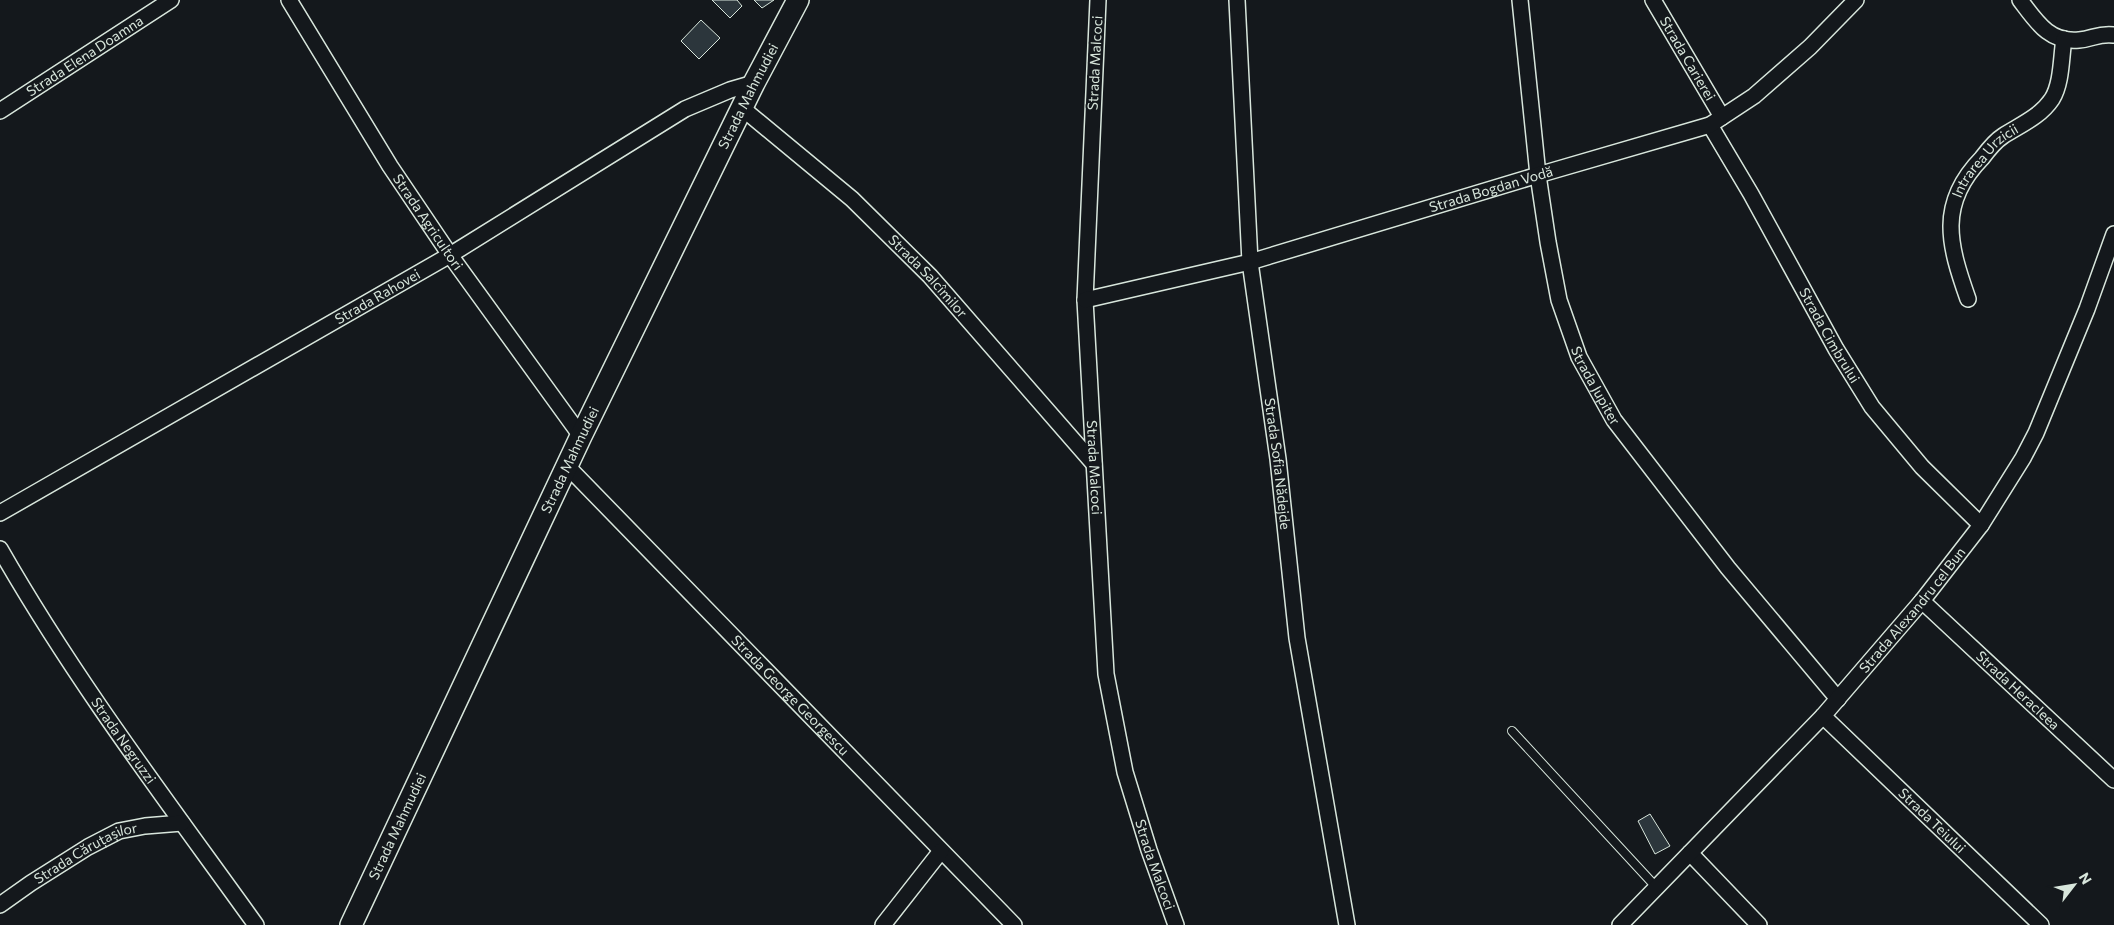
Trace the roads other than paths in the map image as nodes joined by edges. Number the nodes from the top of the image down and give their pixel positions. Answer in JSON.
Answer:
{"nodes":[{"id":1,"x":171,"y":0,"type":"edge"},
{"id":2,"x":289,"y":0,"type":"edge"},
{"id":3,"x":1098,"y":0,"type":"edge"},
{"id":4,"x":1237,"y":0,"type":"edge"},
{"id":5,"x":1520,"y":0,"type":"edge"},
{"id":6,"x":1652,"y":0,"type":"edge"},
{"id":7,"x":1856,"y":0,"type":"edge"},
{"id":8,"x":2020,"y":0,"type":"edge"},
{"id":9,"x":791,"y":5,"type":"edge"},
{"id":10,"x":2114,"y":35,"type":"edge"},
{"id":11,"x":2064,"y":39,"type":"junction"},
{"id":12,"x":754,"y":83,"type":"junction"},
{"id":13,"x":742,"y":108,"type":"junction"},
{"id":14,"x":0,"y":111,"type":"edge"},
{"id":15,"x":1716,"y":121,"type":"junction"},
{"id":16,"x":1538,"y":174,"type":"junction"},
{"id":17,"x":2114,"y":234,"type":"edge"},
{"id":18,"x":450,"y":255,"type":"junction"},
{"id":19,"x":1250,"y":262,"type":"junction"},
{"id":20,"x":1968,"y":299,"type":"dead end"},
{"id":21,"x":1085,"y":300,"type":"junction"},
{"id":22,"x":581,"y":436,"type":"junction"},
{"id":23,"x":1094,"y":464,"type":"junction"},
{"id":24,"x":567,"y":466,"type":"junction"},
{"id":25,"x":0,"y":513,"type":"edge"},
{"id":26,"x":1981,"y":525,"type":"junction"},
{"id":27,"x":0,"y":549,"type":"edge"},
{"id":28,"x":1922,"y":601,"type":"junction"},
{"id":29,"x":1838,"y":699,"type":"junction"},
{"id":30,"x":1823,"y":716,"type":"junction"},
{"id":31,"x":1512,"y":731,"type":"dead end"},
{"id":32,"x":2114,"y":780,"type":"edge"},
{"id":33,"x":182,"y":823,"type":"junction"},
{"id":34,"x":941,"y":851,"type":"junction"},
{"id":35,"x":1690,"y":854,"type":"junction"},
{"id":36,"x":1657,"y":888,"type":"junction"},
{"id":37,"x":0,"y":905,"type":"edge"},
{"id":38,"x":256,"y":925,"type":"edge"},
{"id":39,"x":351,"y":925,"type":"edge"},
{"id":40,"x":883,"y":925,"type":"edge"},
{"id":41,"x":1014,"y":925,"type":"edge"},
{"id":42,"x":1176,"y":925,"type":"edge"},
{"id":43,"x":1348,"y":925,"type":"edge"},
{"id":44,"x":1620,"y":925,"type":"edge"},
{"id":45,"x":1759,"y":925,"type":"edge"},
{"id":46,"x":2041,"y":925,"type":"edge"}],
"edges":[{"from":1,"to":14,"type":"street","name":"Strada Elena Doamna"},
{"from":2,"to":18,"type":"street","name":"Strada Agricultori"},
{"from":3,"to":21,"type":"street","name":"Strada Malcoci"},
{"from":4,"to":19,"type":"street","name":"Strada Sofia Nădejde"},
{"from":5,"to":16,"type":"street","name":"Strada Jupiter"},
{"from":6,"to":15,"type":"street","name":"Strada Carierei"},
{"from":7,"to":15,"type":"street","name":"Strada Bogdan Vodă"},
{"from":8,"to":11,"type":"street"},
{"from":9,"to":12,"type":"main road","name":"Strada Mahmudiei"},
{"from":10,"to":11,"type":"street"},
{"from":11,"to":20,"type":"street","name":"Intrarea Urzicii"},
{"from":12,"to":13,"type":"main road","name":"Strada Mahmudiei"},
{"from":12,"to":18,"type":"street","name":"Strada Rahovei"},
{"from":13,"to":22,"type":"main road","name":"Strada Mahmudiei"},
{"from":13,"to":23,"type":"street","name":"Strada Salcîmilor"},
{"from":15,"to":16,"type":"street","name":"Strada Bogdan Vodă"},
{"from":15,"to":26,"type":"street","name":"Strada Cimbrului"},
{"from":16,"to":19,"type":"street","name":"Strada Bogdan Vodă"},
{"from":16,"to":29,"type":"street","name":"Strada Jupiter"},
{"from":17,"to":26,"type":"street","name":"Strada Alexandru cel Bun"},
{"from":18,"to":22,"type":"street","name":"Strada Agricultori"},
{"from":18,"to":25,"type":"street","name":"Strada Rahovei"},
{"from":19,"to":21,"type":"street","name":"Strada Bogdan Vodă"},
{"from":19,"to":43,"type":"street","name":"Strada Sofia Nădejde"},
{"from":21,"to":23,"type":"street","name":"Strada Malcoci"},
{"from":22,"to":24,"type":"main road","name":"Strada Mahmudiei"},
{"from":23,"to":42,"type":"street","name":"Strada Malcoci"},
{"from":24,"to":34,"type":"street","name":"Strada George Georgescu"},
{"from":24,"to":39,"type":"main road","name":"Strada Mahmudiei"},
{"from":26,"to":28,"type":"street","name":"Strada Alexandru cel Bun"},
{"from":27,"to":33,"type":"street","name":"Strada Negruzzi"},
{"from":28,"to":29,"type":"street","name":"Strada Alexandru cel Bun"},
{"from":28,"to":32,"type":"street","name":"Strada Heracleea"},
{"from":29,"to":30,"type":"street","name":"Strada Alexandru cel Bun"},
{"from":30,"to":35,"type":"street","name":"Strada Alexandru cel Bun"},
{"from":30,"to":46,"type":"street","name":"Strada Teiului"},
{"from":31,"to":36,"type":"lane"},
{"from":33,"to":37,"type":"street","name":"Strada Căruțașilor"},
{"from":33,"to":38,"type":"street","name":"Strada Negruzzi"},
{"from":34,"to":40,"type":"street"},
{"from":34,"to":41,"type":"street","name":"Strada George Georgescu"},
{"from":35,"to":36,"type":"street","name":"Strada Alexandru cel Bun"},
{"from":35,"to":45,"type":"street"},
{"from":36,"to":44,"type":"street","name":"Strada Alexandru cel Bun"}]}
